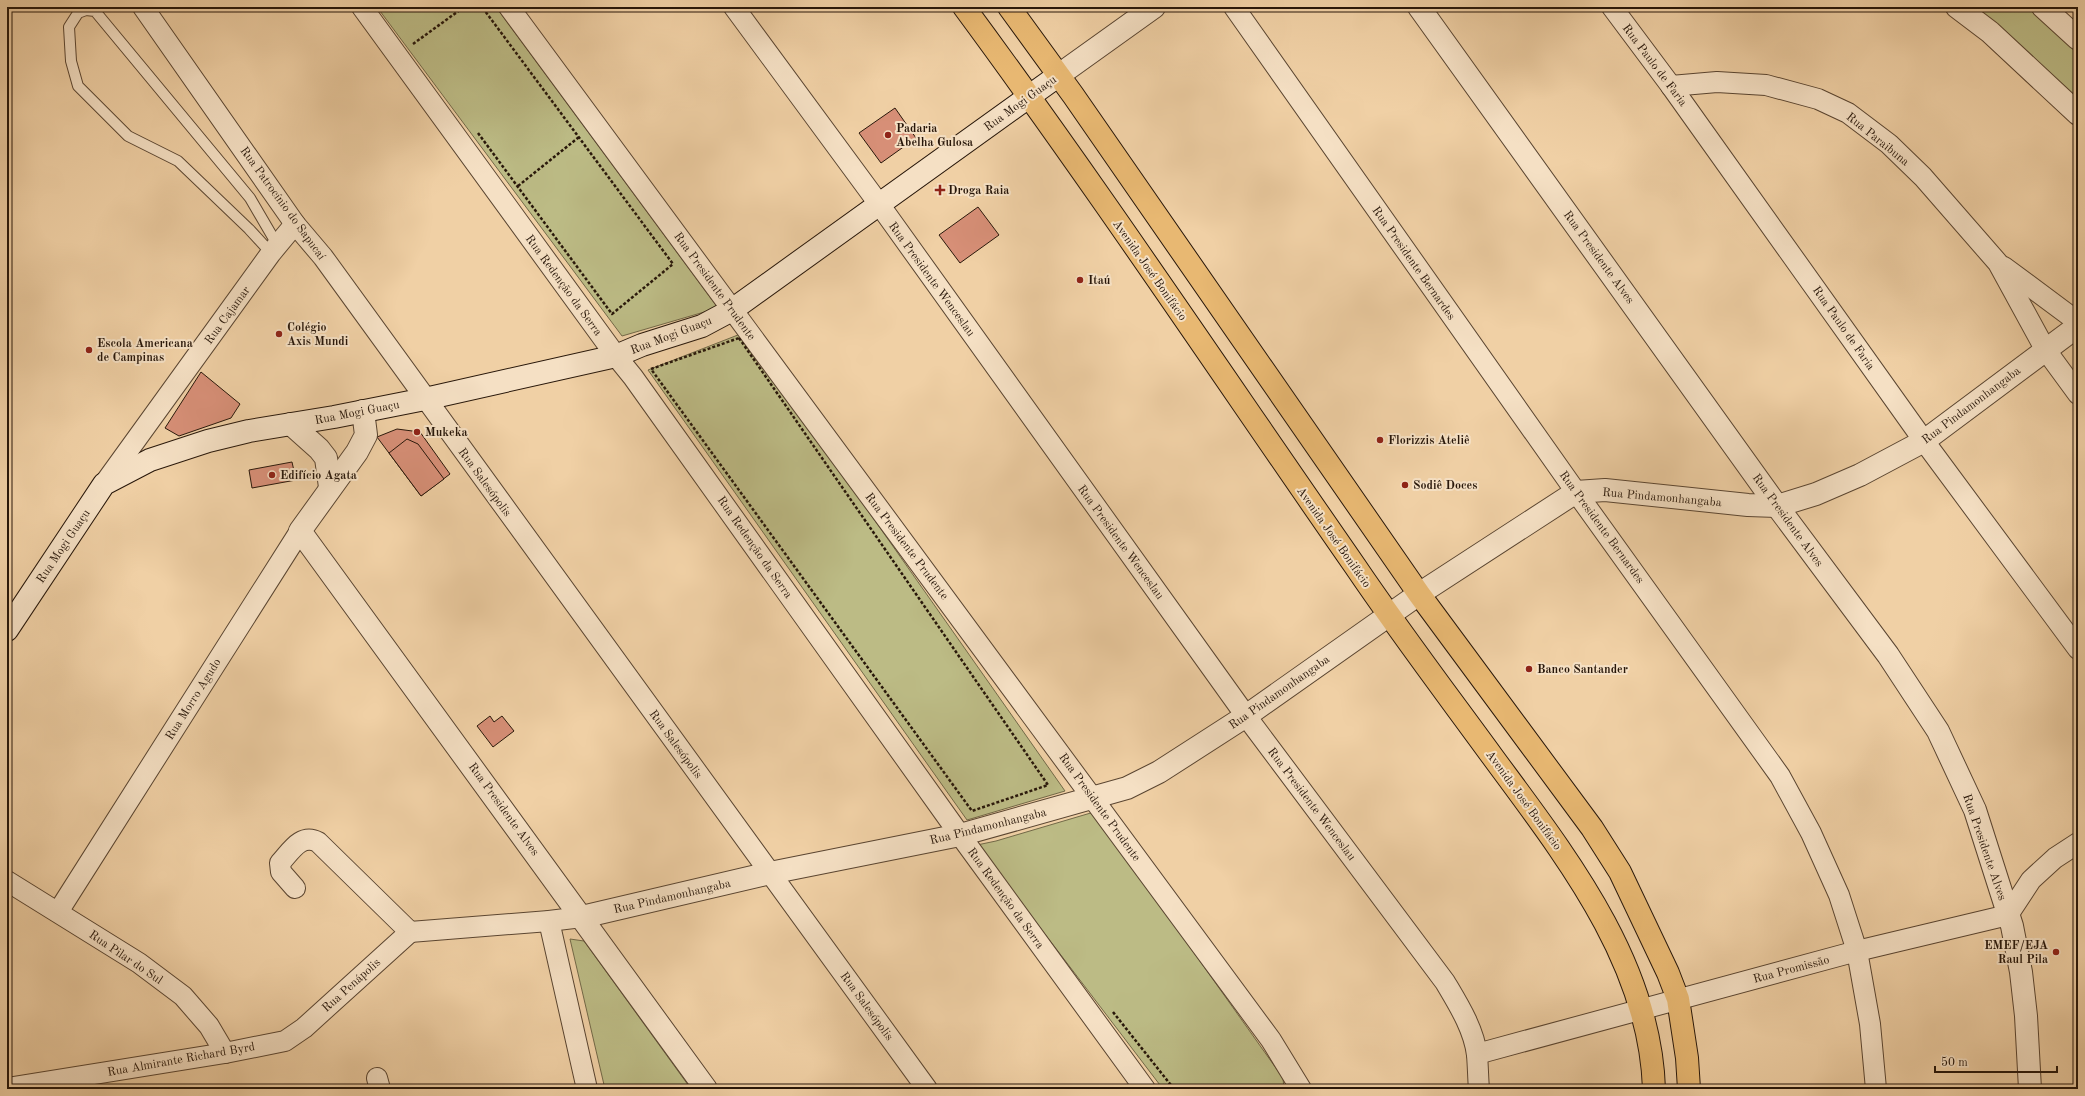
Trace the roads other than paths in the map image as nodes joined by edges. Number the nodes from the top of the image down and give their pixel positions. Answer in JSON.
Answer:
{"nodes":[{"id":1,"x":143,"y":7,"type":"edge"},
{"id":2,"x":362,"y":7,"type":"edge"},
{"id":3,"x":509,"y":7,"type":"edge"},
{"id":4,"x":734,"y":7,"type":"edge"},
{"id":5,"x":964,"y":7,"type":"edge"},
{"id":6,"x":1009,"y":7,"type":"edge"},
{"id":7,"x":1154,"y":7,"type":"edge"},
{"id":8,"x":1234,"y":7,"type":"edge"},
{"id":9,"x":1419,"y":7,"type":"edge"},
{"id":10,"x":1612,"y":7,"type":"edge"},
{"id":11,"x":1957,"y":7,"type":"edge"},
{"id":12,"x":2043,"y":7,"type":"edge"},
{"id":13,"x":85,"y":9,"type":"edge"},
{"id":14,"x":2078,"y":39,"type":"edge"},
{"id":15,"x":1059,"y":75,"type":"junction"},
{"id":16,"x":1671,"y":86,"type":"junction"},
{"id":17,"x":1029,"y":96,"type":"junction"},
{"id":18,"x":2078,"y":114,"type":"edge"},
{"id":19,"x":879,"y":204,"type":"junction"},
{"id":20,"x":295,"y":224,"type":"junction"},
{"id":21,"x":274,"y":250,"type":"junction"},
{"id":22,"x":1998,"y":263,"type":"junction"},
{"id":23,"x":732,"y":310,"type":"junction"},
{"id":24,"x":2078,"y":322,"type":"edge"},
{"id":25,"x":2078,"y":326,"type":"edge"},
{"id":26,"x":2046,"y":349,"type":"junction"},
{"id":27,"x":616,"y":356,"type":"junction"},
{"id":28,"x":2078,"y":394,"type":"edge"},
{"id":29,"x":425,"y":399,"type":"junction"},
{"id":30,"x":363,"y":411,"type":"junction"},
{"id":31,"x":291,"y":424,"type":"junction"},
{"id":32,"x":1924,"y":441,"type":"junction"},
{"id":33,"x":133,"y":444,"type":"junction"},
{"id":34,"x":150,"y":460,"type":"junction"},
{"id":35,"x":104,"y":484,"type":"junction"},
{"id":36,"x":330,"y":487,"type":"junction"},
{"id":37,"x":1576,"y":492,"type":"junction"},
{"id":38,"x":1777,"y":506,"type":"junction"},
{"id":39,"x":300,"y":531,"type":"junction"},
{"id":40,"x":1419,"y":594,"type":"junction"},
{"id":41,"x":1389,"y":616,"type":"junction"},
{"id":42,"x":7,"y":630,"type":"edge"},
{"id":43,"x":2078,"y":648,"type":"edge"},
{"id":44,"x":1246,"y":716,"type":"junction"},
{"id":45,"x":1094,"y":798,"type":"junction"},
{"id":46,"x":960,"y":835,"type":"junction"},
{"id":47,"x":2078,"y":843,"type":"edge"},
{"id":48,"x":770,"y":873,"type":"junction"},
{"id":49,"x":7,"y":881,"type":"edge"},
{"id":50,"x":295,"y":888,"type":"dead end"},
{"id":51,"x":58,"y":912,"type":"junction"},
{"id":52,"x":2008,"y":915,"type":"junction"},
{"id":53,"x":582,"y":917,"type":"junction"},
{"id":54,"x":550,"y":921,"type":"junction"},
{"id":55,"x":408,"y":929,"type":"junction"},
{"id":56,"x":1857,"y":952,"type":"junction"},
{"id":57,"x":1678,"y":999,"type":"junction"},
{"id":58,"x":1643,"y":1010,"type":"junction"},
{"id":59,"x":285,"y":1041,"type":"joint"},
{"id":60,"x":225,"y":1053,"type":"junction"},
{"id":61,"x":1477,"y":1054,"type":"junction"},
{"id":62,"x":51,"y":1085,"type":"edge"},
{"id":63,"x":7,"y":1088,"type":"edge"},
{"id":64,"x":586,"y":1089,"type":"edge"},
{"id":65,"x":706,"y":1089,"type":"edge"},
{"id":66,"x":928,"y":1089,"type":"edge"},
{"id":67,"x":1145,"y":1089,"type":"edge"},
{"id":68,"x":1301,"y":1089,"type":"edge"},
{"id":69,"x":1479,"y":1089,"type":"edge"},
{"id":70,"x":1654,"y":1089,"type":"edge"},
{"id":71,"x":1690,"y":1089,"type":"edge"},
{"id":72,"x":1876,"y":1089,"type":"edge"},
{"id":73,"x":2030,"y":1089,"type":"edge"}],
"edges":[{"from":1,"to":20,"type":"street","name":"Rua Patrocínio do Sapucaí"},
{"from":2,"to":27,"type":"street","name":"Rua Redenção da Serra"},
{"from":3,"to":23,"type":"street","name":"Rua Presidente Prudente"},
{"from":4,"to":19,"type":"street","name":"Rua Presidente Wenceslau"},
{"from":5,"to":17,"type":"main road","name":"Avenida José Bonifácio"},
{"from":6,"to":15,"type":"main road"},
{"from":7,"to":15,"type":"street","name":"Rua Mogi Guaçu"},
{"from":8,"to":37,"type":"street","name":"Rua Presidente Bernardes"},
{"from":9,"to":38,"type":"street","name":"Rua Presidente Alves"},
{"from":10,"to":16,"type":"street","name":"Rua Paulo de Faria"},
{"from":11,"to":18,"type":"street"},
{"from":12,"to":14,"type":"street"},
{"from":13,"to":21,"type":"lane"},
{"from":13,"to":21,"type":"lane"},
{"from":15,"to":17,"type":"street","name":"Rua Mogi Guaçu"},
{"from":15,"to":40,"type":"main road"},
{"from":16,"to":22,"type":"street","name":"Rua Paraibuna"},
{"from":16,"to":32,"type":"street","name":"Rua Paulo de Faria"},
{"from":17,"to":19,"type":"street","name":"Rua Mogi Guaçu"},
{"from":17,"to":41,"type":"main road","name":"Avenida José Bonifácio"},
{"from":19,"to":23,"type":"street","name":"Rua Mogi Guaçu"},
{"from":19,"to":44,"type":"street","name":"Rua Presidente Wenceslau"},
{"from":20,"to":21,"type":"street","name":"Rua Cajamar"},
{"from":20,"to":29,"type":"street","name":"Rua Patrocínio do Sapucaí"},
{"from":21,"to":33,"type":"street","name":"Rua Cajamar"},
{"from":22,"to":24,"type":"street","name":"Rua Paraibuna"},
{"from":22,"to":26,"type":"street","name":"Rua Paraibuna"},
{"from":23,"to":27,"type":"street","name":"Rua Mogi Guaçu"},
{"from":23,"to":45,"type":"street","name":"Rua Presidente Prudente"},
{"from":25,"to":26,"type":"street","name":"Rua Pindamonhangaba"},
{"from":26,"to":28,"type":"street","name":"Rua Paraibuna"},
{"from":26,"to":32,"type":"street","name":"Rua Pindamonhangaba"},
{"from":27,"to":29,"type":"street","name":"Rua Mogi Guaçu"},
{"from":27,"to":46,"type":"street","name":"Rua Redenção da Serra"},
{"from":29,"to":30,"type":"street","name":"Rua Mogi Guaçu"},
{"from":29,"to":48,"type":"street","name":"Rua Salesópolis"},
{"from":30,"to":31,"type":"street","name":"Rua Mogi Guaçu"},
{"from":30,"to":36,"type":"street","name":"Rua Morro Agudo"},
{"from":31,"to":34,"type":"street","name":"Rua Mogi Guaçu"},
{"from":31,"to":36,"type":"street"},
{"from":32,"to":38,"type":"street","name":"Rua Pindamonhangaba"},
{"from":32,"to":43,"type":"street","name":"Rua Paulo de Faria"},
{"from":33,"to":34,"type":"street"},
{"from":33,"to":35,"type":"street","name":"Rua Cajamar"},
{"from":34,"to":35,"type":"street","name":"Rua Mogi Guaçu"},
{"from":35,"to":42,"type":"street","name":"Rua Mogi Guaçu"},
{"from":36,"to":39,"type":"street","name":"Rua Morro Agudo"},
{"from":37,"to":38,"type":"street","name":"Rua Pindamonhangaba"},
{"from":37,"to":40,"type":"street","name":"Rua Pindamonhangaba"},
{"from":37,"to":56,"type":"street","name":"Rua Presidente Bernardes"},
{"from":38,"to":52,"type":"street","name":"Rua Presidente Alves"},
{"from":39,"to":51,"type":"street","name":"Rua Morro Agudo"},
{"from":39,"to":53,"type":"street","name":"Rua Presidente Alves"},
{"from":40,"to":41,"type":"street","name":"Rua Pindamonhangaba"},
{"from":40,"to":57,"type":"main road"},
{"from":41,"to":44,"type":"street","name":"Rua Pindamonhangaba"},
{"from":41,"to":58,"type":"main road","name":"Avenida José Bonifácio"},
{"from":44,"to":45,"type":"street","name":"Rua Pindamonhangaba"},
{"from":44,"to":61,"type":"street","name":"Rua Presidente Wenceslau"},
{"from":45,"to":46,"type":"street","name":"Rua Pindamonhangaba"},
{"from":45,"to":68,"type":"street","name":"Rua Presidente Prudente"},
{"from":46,"to":48,"type":"street","name":"Rua Pindamonhangaba"},
{"from":46,"to":67,"type":"street","name":"Rua Redenção da Serra"},
{"from":47,"to":52,"type":"street"},
{"from":48,"to":53,"type":"street","name":"Rua Pindamonhangaba"},
{"from":48,"to":66,"type":"street","name":"Rua Salesópolis"},
{"from":49,"to":51,"type":"street","name":"Rua Pilar do Sul"},
{"from":50,"to":55,"type":"street"},
{"from":51,"to":60,"type":"street","name":"Rua Pilar do Sul"},
{"from":52,"to":56,"type":"street","name":"Rua Promissão"},
{"from":52,"to":73,"type":"street","name":"Rua Presidente Alves"},
{"from":53,"to":54,"type":"street","name":"Rua Pindamonhangaba"},
{"from":53,"to":65,"type":"street","name":"Rua Presidente Alves"},
{"from":54,"to":55,"type":"street","name":"Rua Pindamonhangaba"},
{"from":54,"to":64,"type":"street"},
{"from":55,"to":59,"type":"street","name":"Rua Penápolis"},
{"from":56,"to":57,"type":"street","name":"Rua Promissão"},
{"from":56,"to":72,"type":"street","name":"Rua Presidente Bernardes"},
{"from":57,"to":58,"type":"street","name":"Rua Promissão"},
{"from":57,"to":71,"type":"main road"},
{"from":58,"to":61,"type":"street","name":"Rua Promissão"},
{"from":58,"to":70,"type":"main road","name":"Avenida José Bonifácio"},
{"from":59,"to":60,"type":"street","name":"Rua Almirante Richard Byrd"},
{"from":60,"to":62,"type":"street","name":"Rua Almirante Richard Byrd"},
{"from":61,"to":69,"type":"street","name":"Rua Presidente Wenceslau"},
{"from":62,"to":63,"type":"street","name":"Rua Almirante Richard Byrd"}]}
